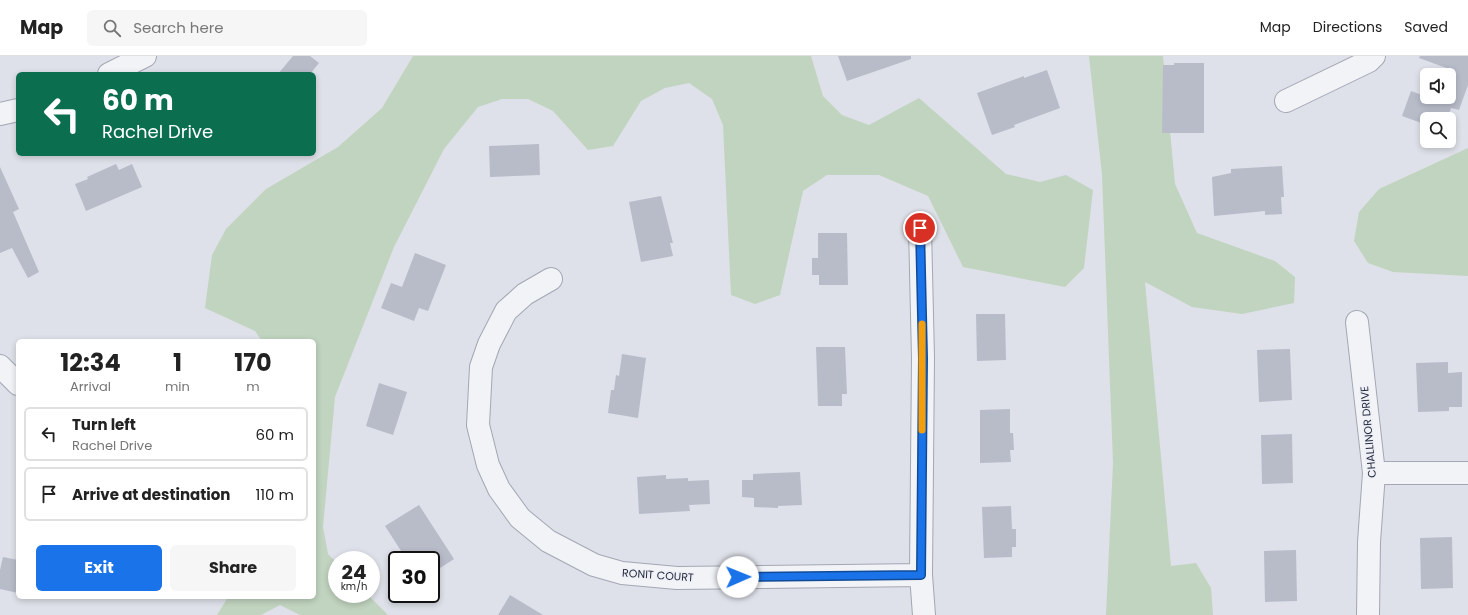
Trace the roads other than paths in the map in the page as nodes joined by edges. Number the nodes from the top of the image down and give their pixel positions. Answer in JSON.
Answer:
{"nodes":[{"id":1,"x":145,"y":56,"type":"edge"},
{"id":2,"x":1374,"y":56,"type":"edge"},
{"id":3,"x":113,"y":72,"type":"edge"},
{"id":4,"x":1286,"y":101,"type":"dead end"},
{"id":5,"x":16,"y":110,"type":"edge"},
{"id":6,"x":0,"y":114,"type":"edge"},
{"id":7,"x":920,"y":228,"type":"dead end"},
{"id":8,"x":551,"y":279,"type":"dead end"},
{"id":9,"x":1357,"y":322,"type":"dead end"},
{"id":10,"x":0,"y":366,"type":"edge"},
{"id":11,"x":16,"y":382,"type":"edge"},
{"id":12,"x":1374,"y":473,"type":"junction"},
{"id":13,"x":1468,"y":473,"type":"edge"},
{"id":14,"x":921,"y":575,"type":"junction"},
{"id":15,"x":924,"y":615,"type":"edge"},
{"id":16,"x":1368,"y":615,"type":"edge"}],
"edges":[{"from":1,"to":3,"type":"street"},
{"from":2,"to":4,"type":"street"},
{"from":5,"to":6,"type":"street"},
{"from":7,"to":14,"type":"street"},
{"from":8,"to":14,"type":"street","name":"RONIT COURT"},
{"from":9,"to":12,"type":"street","name":"CHALLINOR DRIVE"},
{"from":10,"to":11,"type":"street"},
{"from":12,"to":13,"type":"street"},
{"from":12,"to":16,"type":"street","name":"CHALLINOR DRIVE"},
{"from":14,"to":15,"type":"street"}]}
